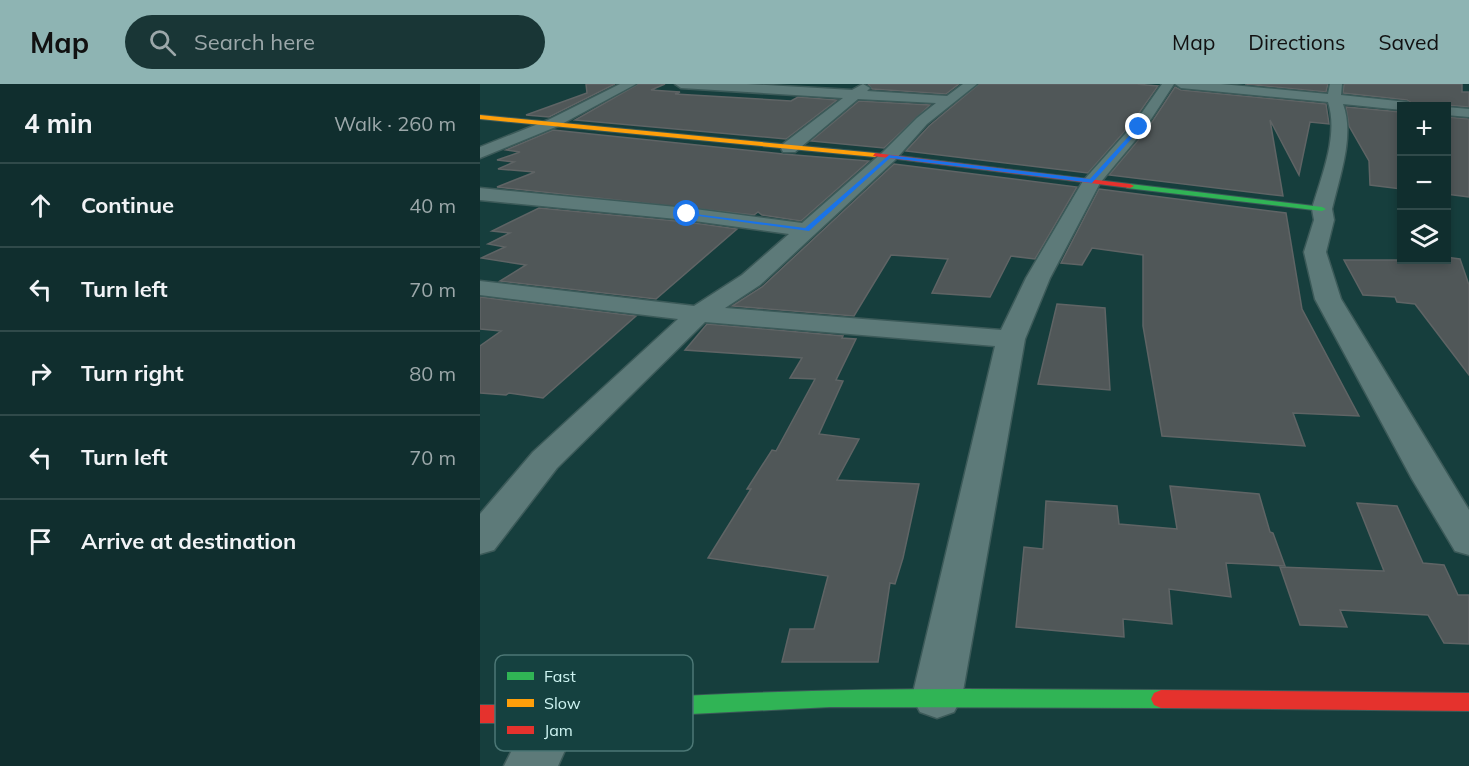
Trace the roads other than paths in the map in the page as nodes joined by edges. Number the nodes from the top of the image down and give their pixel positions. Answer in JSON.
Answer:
{"nodes":[{"id":1,"x":630,"y":84,"type":"edge"},
{"id":2,"x":681,"y":84,"type":"edge"},
{"id":3,"x":870,"y":84,"type":"edge"},
{"id":4,"x":970,"y":84,"type":"edge"},
{"id":5,"x":1168,"y":84,"type":"edge"},
{"id":6,"x":1181,"y":84,"type":"edge"},
{"id":7,"x":1335,"y":91,"type":"edge"},
{"id":8,"x":855,"y":93,"type":"junction"},
{"id":9,"x":949,"y":100,"type":"junction"},
{"id":10,"x":1397,"y":104,"type":"edge"},
{"id":11,"x":1451,"y":111,"type":"edge"},
{"id":12,"x":1469,"y":113,"type":"edge"},
{"id":13,"x":480,"y":117,"type":"edge"},
{"id":14,"x":554,"y":123,"type":"junction"},
{"id":15,"x":789,"y":148,"type":"junction"},
{"id":16,"x":480,"y":153,"type":"edge"},
{"id":17,"x":889,"y":156,"type":"junction"},
{"id":18,"x":1092,"y":181,"type":"junction"},
{"id":19,"x":480,"y":194,"type":"edge"},
{"id":20,"x":1322,"y":209,"type":"junction"},
{"id":21,"x":807,"y":230,"type":"junction"},
{"id":22,"x":480,"y":288,"type":"edge"},
{"id":23,"x":699,"y":314,"type":"junction"},
{"id":24,"x":1011,"y":339,"type":"junction"},
{"id":25,"x":481,"y":536,"type":"edge"},
{"id":26,"x":1469,"y":541,"type":"edge"},
{"id":27,"x":937,"y":697,"type":"junction"},
{"id":28,"x":1469,"y":702,"type":"edge"},
{"id":29,"x":693,"y":703,"type":"edge"},
{"id":30,"x":538,"y":751,"type":"edge"},
{"id":31,"x":531,"y":766,"type":"edge"}],
"edges":[{"from":1,"to":14,"type":"street"},
{"from":2,"to":8,"type":"street"},
{"from":3,"to":8,"type":"street"},
{"from":4,"to":9,"type":"street"},
{"from":5,"to":18,"type":"street"},
{"from":6,"to":7,"type":"street"},
{"from":7,"to":10,"type":"street"},
{"from":7,"to":20,"type":"street"},
{"from":8,"to":9,"type":"street"},
{"from":8,"to":15,"type":"street"},
{"from":9,"to":17,"type":"street"},
{"from":11,"to":12,"type":"street"},
{"from":13,"to":14,"type":"street"},
{"from":14,"to":15,"type":"street"},
{"from":14,"to":16,"type":"street"},
{"from":15,"to":17,"type":"street"},
{"from":17,"to":18,"type":"street"},
{"from":17,"to":21,"type":"street"},
{"from":18,"to":20,"type":"street"},
{"from":18,"to":24,"type":"street"},
{"from":19,"to":21,"type":"street"},
{"from":20,"to":26,"type":"street"},
{"from":21,"to":23,"type":"street"},
{"from":22,"to":23,"type":"street"},
{"from":23,"to":24,"type":"street"},
{"from":23,"to":25,"type":"street"},
{"from":24,"to":27,"type":"street"},
{"from":27,"to":28,"type":"street"},
{"from":27,"to":29,"type":"street"},
{"from":30,"to":31,"type":"street"}]}
